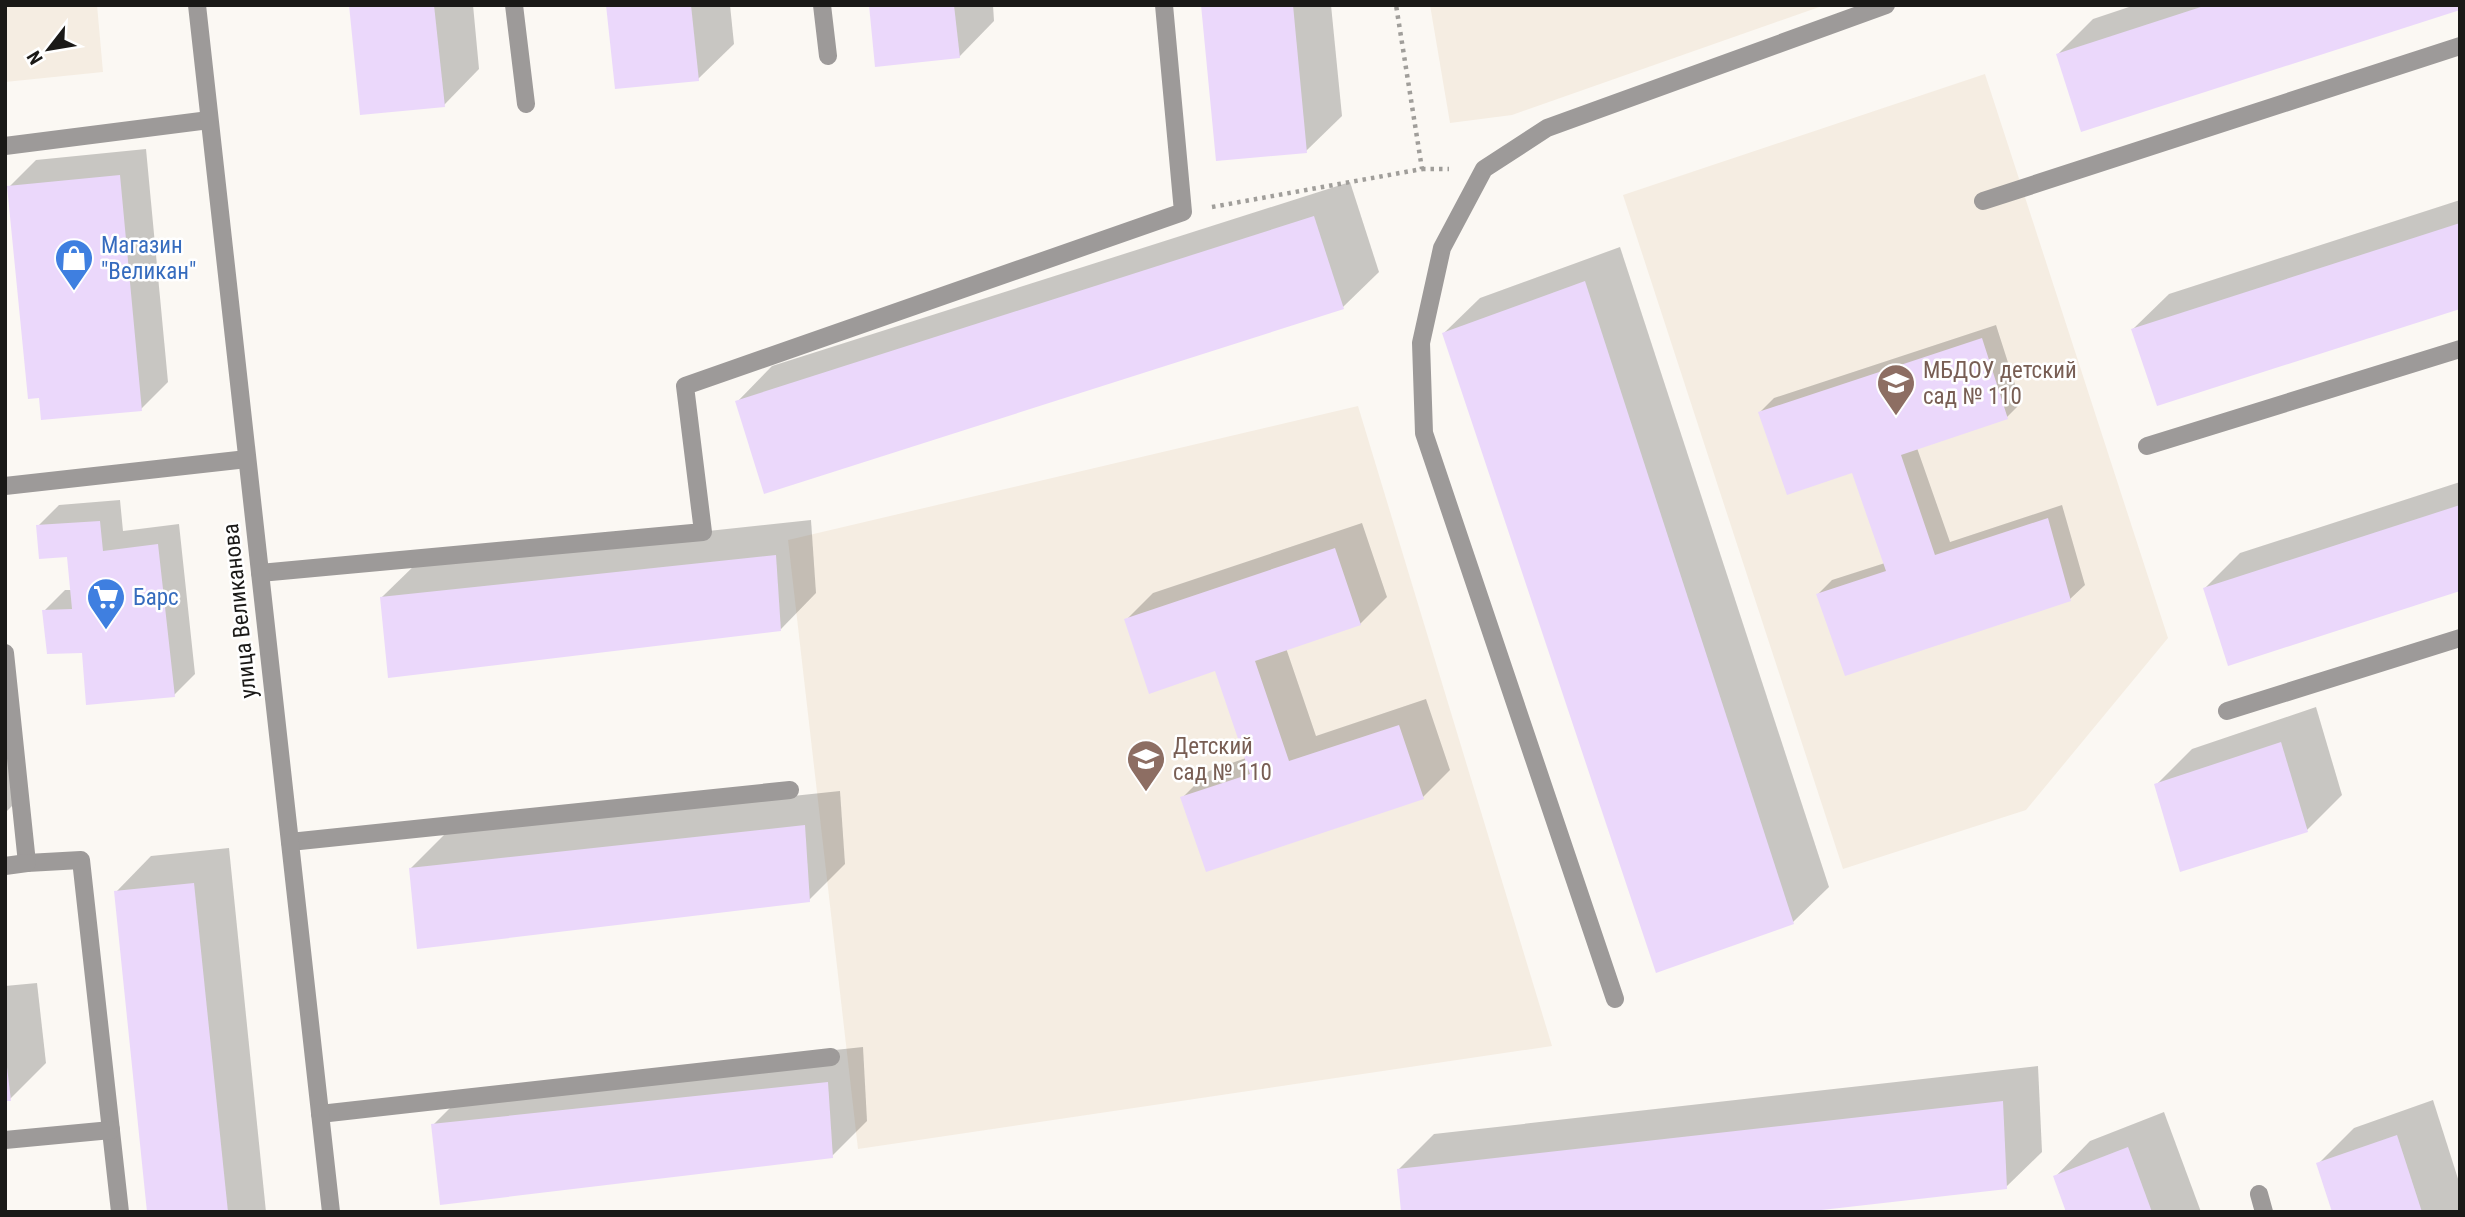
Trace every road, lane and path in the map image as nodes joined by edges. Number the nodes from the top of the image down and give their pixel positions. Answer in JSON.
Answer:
{"nodes":[{"id":1,"x":197,"y":5,"type":"edge"},
{"id":2,"x":514,"y":5,"type":"edge"},
{"id":3,"x":822,"y":5,"type":"edge"},
{"id":4,"x":1164,"y":5,"type":"edge"},
{"id":5,"x":1396,"y":5,"type":"edge"},
{"id":6,"x":1886,"y":5,"type":"edge"},
{"id":7,"x":2460,"y":46,"type":"edge"},
{"id":8,"x":828,"y":57,"type":"dead end"},
{"id":9,"x":526,"y":104,"type":"dead end"},
{"id":10,"x":209,"y":120,"type":"junction"},
{"id":11,"x":5,"y":146,"type":"edge"},
{"id":12,"x":1983,"y":201,"type":"dead end"},
{"id":13,"x":1183,"y":212,"type":"junction"},
{"id":14,"x":2460,"y":349,"type":"edge"},
{"id":15,"x":2147,"y":446,"type":"dead end"},
{"id":16,"x":247,"y":459,"type":"junction"},
{"id":17,"x":5,"y":486,"type":"edge"},
{"id":18,"x":260,"y":573,"type":"junction"},
{"id":19,"x":2460,"y":638,"type":"edge"},
{"id":20,"x":5,"y":653,"type":"edge"},
{"id":21,"x":2227,"y":710,"type":"dead end"},
{"id":22,"x":790,"y":790,"type":"dead end"},
{"id":23,"x":290,"y":842,"type":"junction"},
{"id":24,"x":27,"y":863,"type":"junction"},
{"id":25,"x":5,"y":866,"type":"edge"},
{"id":26,"x":1615,"y":999,"type":"dead end"},
{"id":27,"x":831,"y":1057,"type":"dead end"},
{"id":28,"x":320,"y":1114,"type":"junction"},
{"id":29,"x":111,"y":1130,"type":"junction"},
{"id":30,"x":5,"y":1140,"type":"edge"},
{"id":31,"x":120,"y":1212,"type":"edge"},
{"id":32,"x":331,"y":1212,"type":"edge"}],
"edges":[{"from":1,"to":10,"type":"street","name":"улица Великанова"},
{"from":2,"to":9,"type":"street"},
{"from":3,"to":8,"type":"street"},
{"from":4,"to":13,"type":"street"},
{"from":5,"to":13,"type":"path"},
{"from":6,"to":26,"type":"street"},
{"from":7,"to":12,"type":"street"},
{"from":10,"to":11,"type":"street"},
{"from":10,"to":16,"type":"street","name":"улица Великанова"},
{"from":13,"to":18,"type":"street"},
{"from":14,"to":15,"type":"street"},
{"from":16,"to":17,"type":"street"},
{"from":16,"to":18,"type":"street","name":"улица Великанова"},
{"from":18,"to":23,"type":"street","name":"улица Великанова"},
{"from":19,"to":21,"type":"street"},
{"from":20,"to":24,"type":"street"},
{"from":22,"to":23,"type":"street"},
{"from":23,"to":28,"type":"street","name":"улица Великанова"},
{"from":24,"to":25,"type":"street"},
{"from":24,"to":29,"type":"street"},
{"from":27,"to":28,"type":"street"},
{"from":28,"to":32,"type":"street","name":"улица Великанова"},
{"from":29,"to":30,"type":"street"},
{"from":29,"to":31,"type":"street"}]}
